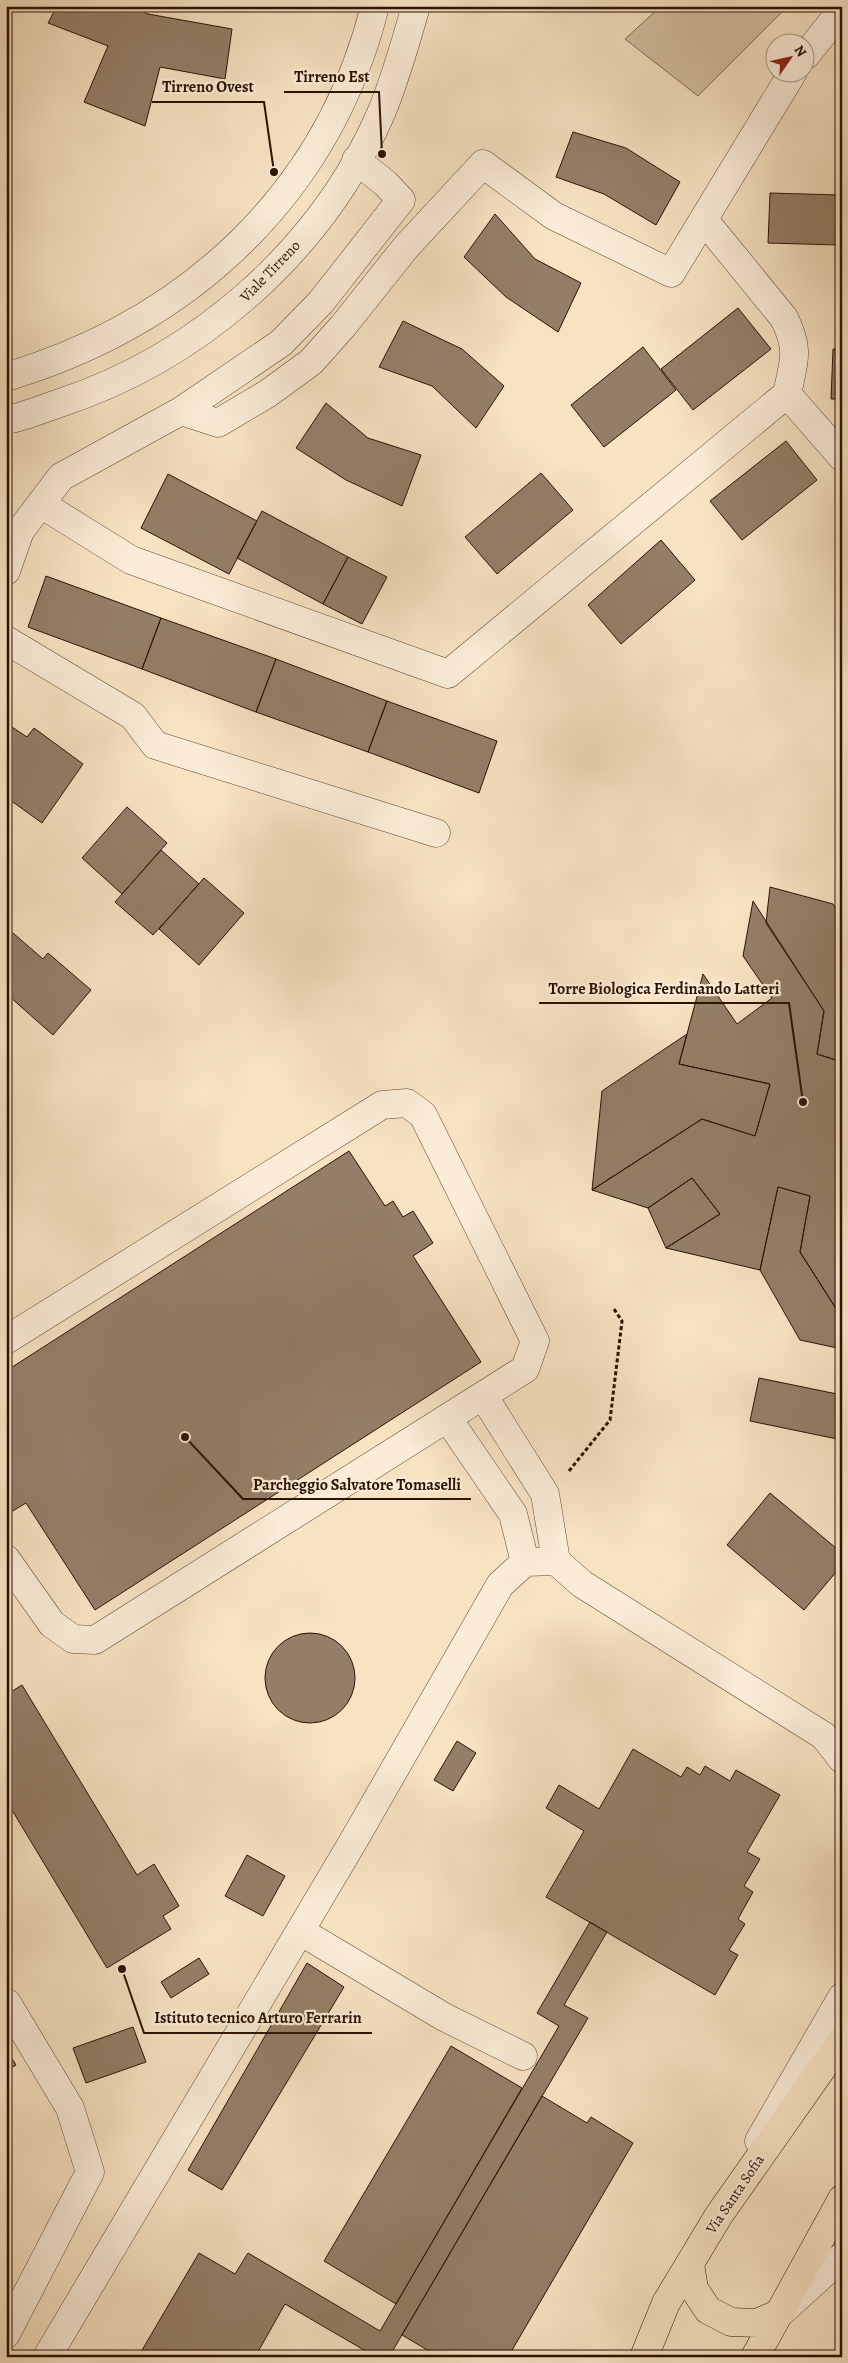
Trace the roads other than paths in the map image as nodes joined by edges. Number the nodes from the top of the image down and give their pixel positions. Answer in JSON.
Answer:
{"nodes":[{"id":1,"x":375,"y":6,"type":"edge"},
{"id":2,"x":416,"y":6,"type":"edge"},
{"id":3,"x":842,"y":10,"type":"edge"},
{"id":4,"x":816,"y":42,"type":"edge"},
{"id":5,"x":787,"y":82,"type":"edge"},
{"id":6,"x":356,"y":160,"type":"junction"},
{"id":7,"x":704,"y":220,"type":"junction"},
{"id":8,"x":6,"y":377,"type":"edge"},
{"id":9,"x":787,"y":394,"type":"junction"},
{"id":10,"x":181,"y":411,"type":"junction"},
{"id":11,"x":6,"y":420,"type":"edge"},
{"id":12,"x":842,"y":456,"type":"edge"},
{"id":13,"x":41,"y":504,"type":"junction"},
{"id":14,"x":6,"y":571,"type":"edge"},
{"id":15,"x":6,"y":640,"type":"edge"},
{"id":16,"x":436,"y":833,"type":"dead end"},
{"id":17,"x":6,"y":1340,"type":"edge"},
{"id":18,"x":484,"y":1397,"type":"junction"},
{"id":19,"x":448,"y":1419,"type":"junction"},
{"id":20,"x":6,"y":1559,"type":"edge"},
{"id":21,"x":556,"y":1561,"type":"junction"},
{"id":22,"x":525,"y":1562,"type":"junction"},
{"id":23,"x":833,"y":1737,"type":"edge"},
{"id":24,"x":842,"y":1759,"type":"edge"},
{"id":25,"x":300,"y":1931,"type":"junction"},
{"id":26,"x":842,"y":1996,"type":"edge"},
{"id":27,"x":7,"y":2003,"type":"edge"},
{"id":28,"x":842,"y":2040,"type":"edge"},
{"id":29,"x":524,"y":2056,"type":"dead end"},
{"id":30,"x":842,"y":2200,"type":"edge"},
{"id":31,"x":842,"y":2208,"type":"edge"},
{"id":32,"x":718,"y":2215,"type":"junction"},
{"id":33,"x":826,"y":2231,"type":"junction"},
{"id":34,"x":842,"y":2258,"type":"edge"},
{"id":35,"x":690,"y":2264,"type":"junction"},
{"id":36,"x":780,"y":2313,"type":"junction"},
{"id":37,"x":6,"y":2334,"type":"edge"},
{"id":38,"x":47,"y":2357,"type":"edge"},
{"id":39,"x":644,"y":2357,"type":"edge"},
{"id":40,"x":755,"y":2357,"type":"edge"}],
"edges":[{"from":1,"to":8,"type":"street"},
{"from":2,"to":6,"type":"street","name":"Viale Tirreno"},
{"from":3,"to":4,"type":"street"},
{"from":5,"to":7,"type":"street"},
{"from":6,"to":10,"type":"street"},
{"from":6,"to":11,"type":"street","name":"Viale Tirreno"},
{"from":7,"to":9,"type":"street"},
{"from":7,"to":10,"type":"street"},
{"from":9,"to":12,"type":"street"},
{"from":9,"to":13,"type":"street"},
{"from":10,"to":13,"type":"street"},
{"from":13,"to":14,"type":"street"},
{"from":15,"to":16,"type":"street"},
{"from":17,"to":18,"type":"street"},
{"from":18,"to":19,"type":"street"},
{"from":18,"to":21,"type":"street"},
{"from":19,"to":20,"type":"street"},
{"from":19,"to":22,"type":"street"},
{"from":21,"to":22,"type":"street"},
{"from":21,"to":23,"type":"street"},
{"from":22,"to":25,"type":"street"},
{"from":23,"to":24,"type":"street"},
{"from":25,"to":29,"type":"street"},
{"from":25,"to":38,"type":"street"},
{"from":26,"to":32,"type":"street"},
{"from":27,"to":37,"type":"street"},
{"from":28,"to":32,"type":"main road","name":"Via Santa Sofia"},
{"from":30,"to":33,"type":"main road"},
{"from":31,"to":33,"type":"street"},
{"from":32,"to":35,"type":"main road","name":"Via Santa Sofia"},
{"from":33,"to":36,"type":"main road"},
{"from":34,"to":36,"type":"street"},
{"from":35,"to":36,"type":"main road"},
{"from":35,"to":39,"type":"main road","name":"Via Santa Sofia"},
{"from":36,"to":40,"type":"main road"}]}
